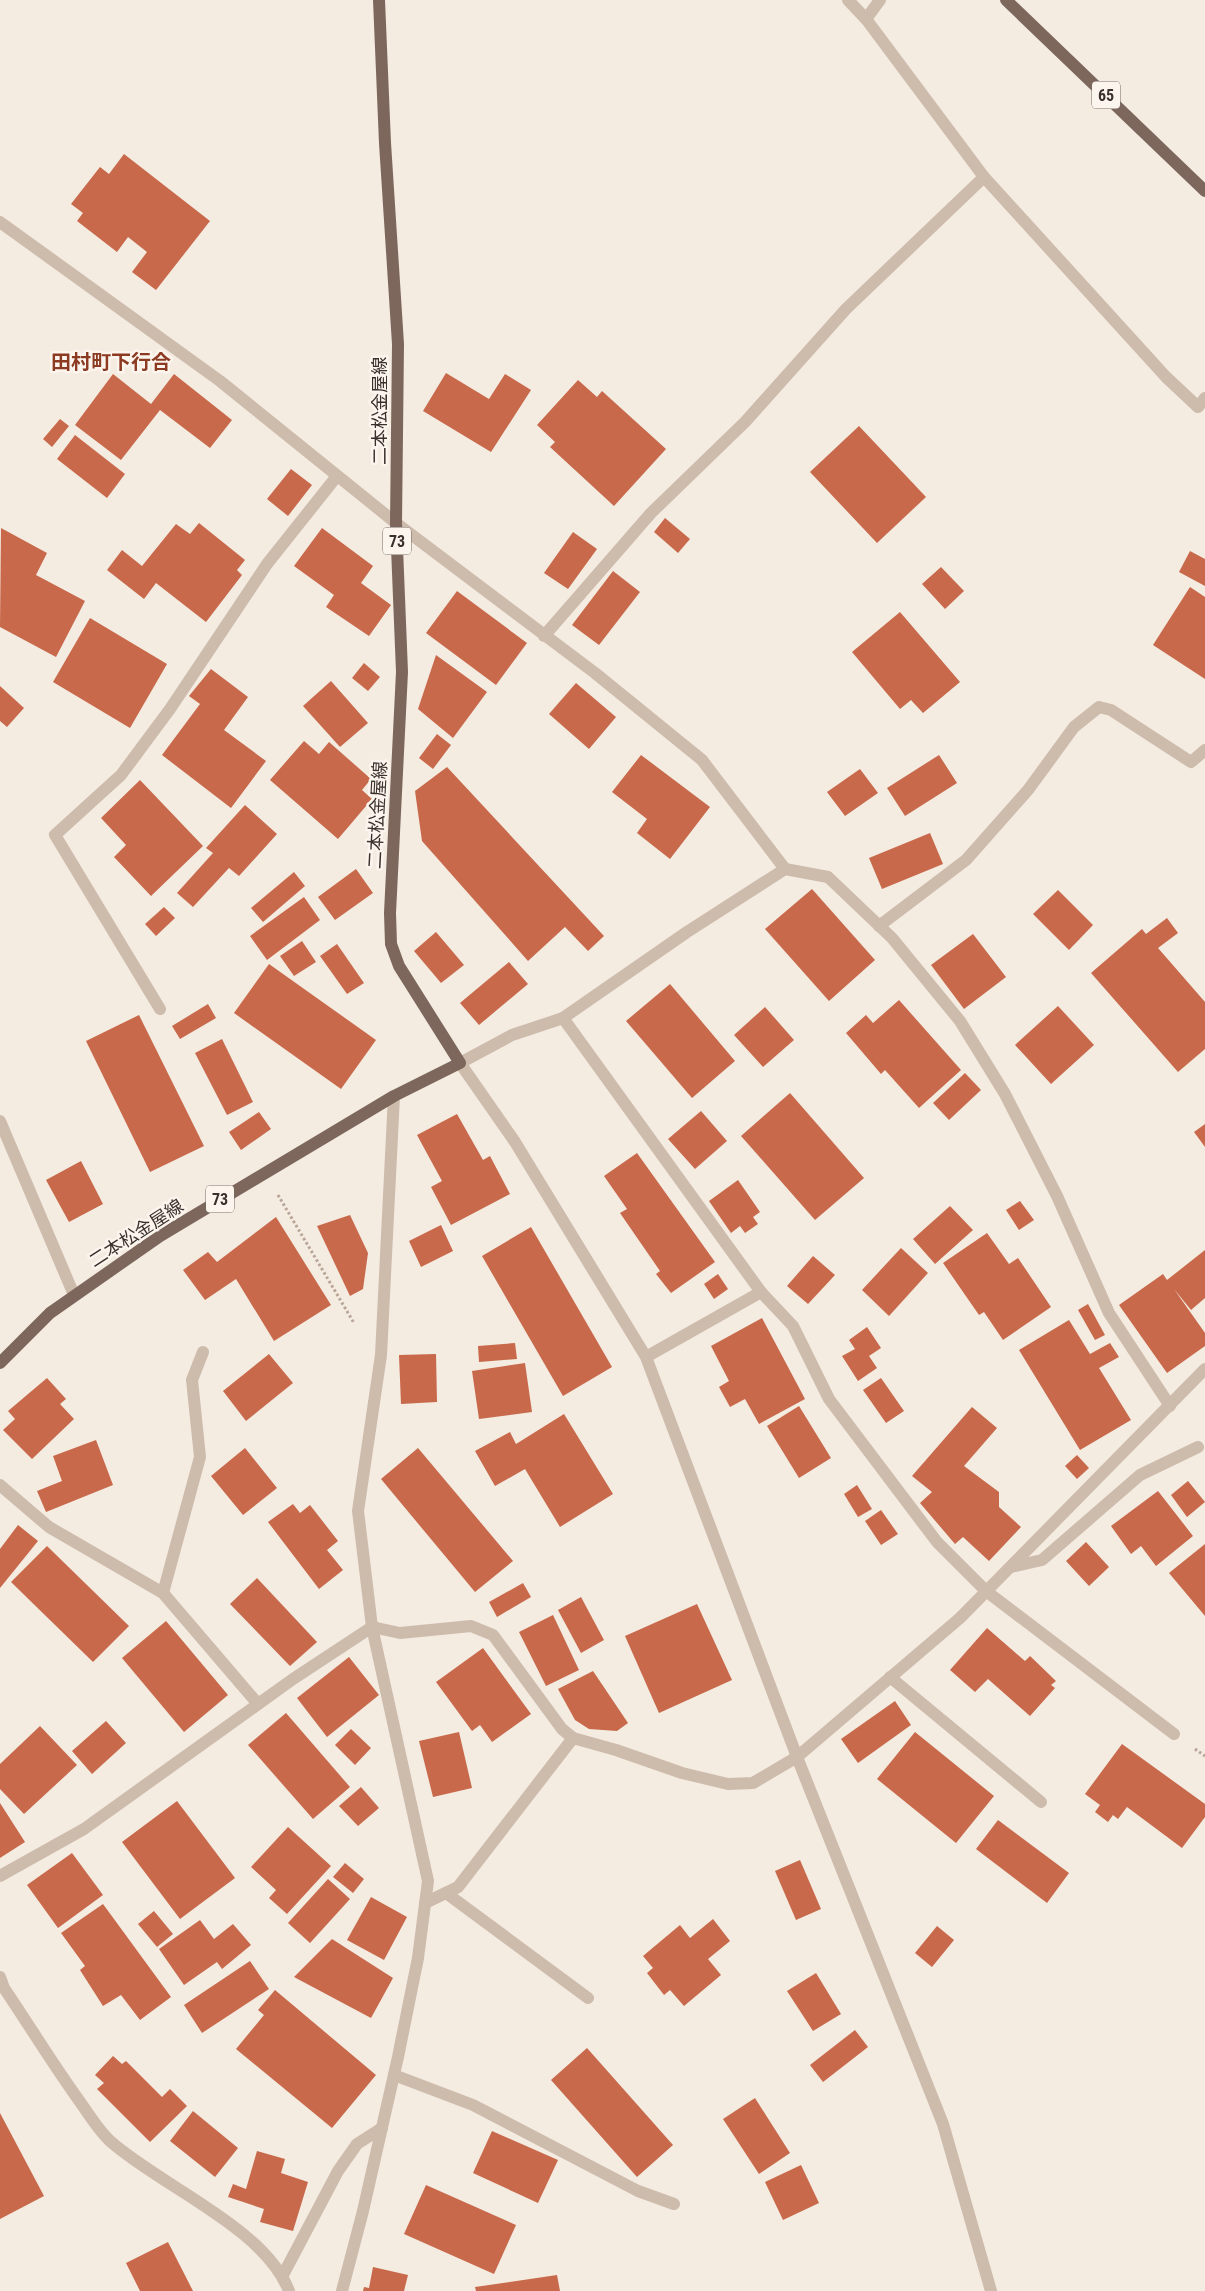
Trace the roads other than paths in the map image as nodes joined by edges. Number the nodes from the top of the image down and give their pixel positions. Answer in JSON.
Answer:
{"nodes":[{"id":1,"x":380,"y":0,"type":"edge"},
{"id":2,"x":848,"y":0,"type":"edge"},
{"id":3,"x":880,"y":0,"type":"edge"},
{"id":4,"x":1006,"y":0,"type":"edge"},
{"id":5,"x":866,"y":19,"type":"junction"},
{"id":6,"x":984,"y":177,"type":"junction"},
{"id":7,"x":1205,"y":191,"type":"edge"},
{"id":8,"x":0,"y":222,"type":"edge"},
{"id":9,"x":1205,"y":398,"type":"edge"},
{"id":10,"x":337,"y":476,"type":"junction"},
{"id":11,"x":396,"y":524,"type":"junction"},
{"id":12,"x":544,"y":636,"type":"junction"},
{"id":13,"x":1205,"y":750,"type":"edge"},
{"id":14,"x":785,"y":869,"type":"junction"},
{"id":15,"x":880,"y":926,"type":"junction"},
{"id":16,"x":160,"y":1009,"type":"dead end"},
{"id":17,"x":563,"y":1018,"type":"junction"},
{"id":18,"x":460,"y":1063,"type":"junction"},
{"id":19,"x":394,"y":1096,"type":"junction"},
{"id":20,"x":0,"y":1121,"type":"edge"},
{"id":21,"x":761,"y":1292,"type":"junction"},
{"id":22,"x":74,"y":1295,"type":"junction"},
{"id":23,"x":203,"y":1352,"type":"dead end"},
{"id":24,"x":646,"y":1358,"type":"junction"},
{"id":25,"x":0,"y":1362,"type":"edge"},
{"id":26,"x":1205,"y":1369,"type":"edge"},
{"id":27,"x":1170,"y":1406,"type":"junction"},
{"id":28,"x":1198,"y":1447,"type":"dead end"},
{"id":29,"x":0,"y":1485,"type":"edge"},
{"id":30,"x":1011,"y":1567,"type":"junction"},
{"id":31,"x":986,"y":1591,"type":"junction"},
{"id":32,"x":164,"y":1593,"type":"junction"},
{"id":33,"x":372,"y":1627,"type":"junction"},
{"id":34,"x":890,"y":1677,"type":"junction"},
{"id":35,"x":258,"y":1704,"type":"junction"},
{"id":36,"x":1174,"y":1734,"type":"dead end"},
{"id":37,"x":573,"y":1738,"type":"junction"},
{"id":38,"x":797,"y":1757,"type":"junction"},
{"id":39,"x":1041,"y":1802,"type":"dead end"},
{"id":40,"x":0,"y":1876,"type":"edge"},
{"id":41,"x":446,"y":1893,"type":"junction"},
{"id":42,"x":425,"y":1903,"type":"junction"},
{"id":43,"x":0,"y":1977,"type":"edge"},
{"id":44,"x":588,"y":1998,"type":"dead end"},
{"id":45,"x":394,"y":2075,"type":"junction"},
{"id":46,"x":382,"y":2128,"type":"junction"},
{"id":47,"x":674,"y":2204,"type":"dead end"},
{"id":48,"x":283,"y":2274,"type":"junction"},
{"id":49,"x":289,"y":2291,"type":"edge"},
{"id":50,"x":342,"y":2291,"type":"edge"},
{"id":51,"x":991,"y":2291,"type":"edge"}],
"edges":[{"from":1,"to":11,"type":"main road","name":"二本松金屋線","number":"73"},
{"from":2,"to":5,"type":"street"},
{"from":3,"to":5,"type":"street"},
{"from":4,"to":7,"type":"main road","number":"65"},
{"from":5,"to":6,"type":"street"},
{"from":6,"to":9,"type":"street"},
{"from":6,"to":12,"type":"street"},
{"from":8,"to":10,"type":"street"},
{"from":10,"to":11,"type":"street"},
{"from":10,"to":16,"type":"street"},
{"from":11,"to":12,"type":"street"},
{"from":11,"to":18,"type":"main road","name":"二本松金屋線","number":"73"},
{"from":12,"to":14,"type":"street"},
{"from":13,"to":15,"type":"street"},
{"from":14,"to":15,"type":"street"},
{"from":14,"to":17,"type":"street"},
{"from":15,"to":27,"type":"street"},
{"from":17,"to":18,"type":"street"},
{"from":17,"to":21,"type":"street"},
{"from":18,"to":19,"type":"main road","name":"二本松金屋線","number":"73"},
{"from":18,"to":24,"type":"street"},
{"from":19,"to":22,"type":"main road","name":"二本松金屋線","number":"73"},
{"from":19,"to":33,"type":"street"},
{"from":20,"to":22,"type":"street"},
{"from":21,"to":24,"type":"street"},
{"from":21,"to":31,"type":"street"},
{"from":22,"to":25,"type":"main road","name":"二本松金屋線","number":"73"},
{"from":23,"to":32,"type":"street"},
{"from":24,"to":38,"type":"street"},
{"from":26,"to":27,"type":"street"},
{"from":27,"to":30,"type":"street"},
{"from":28,"to":30,"type":"street"},
{"from":29,"to":32,"type":"street"},
{"from":30,"to":31,"type":"street"},
{"from":31,"to":34,"type":"street"},
{"from":31,"to":36,"type":"street"},
{"from":32,"to":35,"type":"street"},
{"from":33,"to":35,"type":"street"},
{"from":33,"to":37,"type":"street"},
{"from":33,"to":42,"type":"street"},
{"from":34,"to":38,"type":"street"},
{"from":34,"to":39,"type":"street"},
{"from":35,"to":40,"type":"street"},
{"from":37,"to":38,"type":"street"},
{"from":37,"to":41,"type":"street"},
{"from":38,"to":51,"type":"street"},
{"from":41,"to":42,"type":"street"},
{"from":41,"to":44,"type":"street"},
{"from":42,"to":45,"type":"street"},
{"from":43,"to":48,"type":"street"},
{"from":45,"to":46,"type":"street"},
{"from":45,"to":47,"type":"street"},
{"from":46,"to":48,"type":"street"},
{"from":46,"to":50,"type":"street"},
{"from":48,"to":49,"type":"street"}]}
